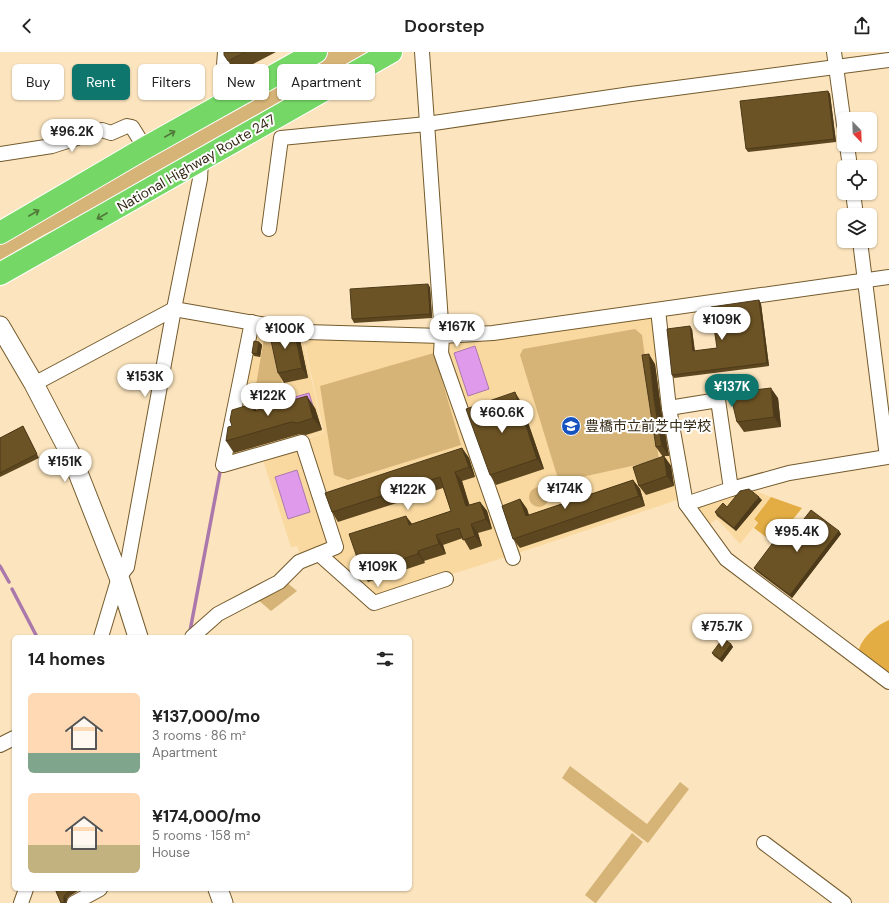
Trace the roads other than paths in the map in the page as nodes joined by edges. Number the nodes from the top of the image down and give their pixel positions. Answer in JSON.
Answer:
{"nodes":[{"id":1,"x":225,"y":52,"type":"edge"},
{"id":2,"x":316,"y":52,"type":"edge"},
{"id":3,"x":391,"y":52,"type":"edge"},
{"id":4,"x":422,"y":52,"type":"edge"},
{"id":5,"x":834,"y":52,"type":"edge"},
{"id":6,"x":889,"y":60,"type":"edge"},
{"id":7,"x":836,"y":68,"type":"junction"},
{"id":8,"x":221,"y":105,"type":"junction"},
{"id":9,"x":842,"y":112,"type":"edge"},
{"id":10,"x":427,"y":124,"type":"junction"},
{"id":11,"x":145,"y":148,"type":"junction"},
{"id":12,"x":0,"y":154,"type":"edge"},
{"id":13,"x":201,"y":160,"type":"junction"},
{"id":14,"x":269,"y":229,"type":"dead end"},
{"id":15,"x":0,"y":233,"type":"edge"},
{"id":16,"x":861,"y":248,"type":"edge"},
{"id":17,"x":0,"y":274,"type":"edge"},
{"id":18,"x":889,"y":277,"type":"edge"},
{"id":19,"x":865,"y":280,"type":"junction"},
{"id":20,"x":174,"y":308,"type":"junction"},
{"id":21,"x":658,"y":310,"type":"junction"},
{"id":22,"x":252,"y":322,"type":"junction"},
{"id":23,"x":0,"y":326,"type":"edge"},
{"id":24,"x":442,"y":336,"type":"junction"},
{"id":25,"x":34,"y":384,"type":"junction"},
{"id":26,"x":669,"y":408,"type":"junction"},
{"id":27,"x":731,"y":489,"type":"junction"},
{"id":28,"x":686,"y":504,"type":"junction"},
{"id":29,"x":319,"y":554,"type":"junction"},
{"id":30,"x":513,"y":558,"type":"dead end"},
{"id":31,"x":119,"y":577,"type":"junction"},
{"id":32,"x":446,"y":579,"type":"dead end"},
{"id":33,"x":102,"y":635,"type":"edge"},
{"id":34,"x":137,"y":635,"type":"edge"},
{"id":35,"x":194,"y":635,"type":"edge"},
{"id":36,"x":889,"y":682,"type":"edge"},
{"id":37,"x":12,"y":739,"type":"edge"},
{"id":38,"x":0,"y":745,"type":"edge"},
{"id":39,"x":764,"y":842,"type":"dead end"},
{"id":40,"x":25,"y":891,"type":"edge"},
{"id":41,"x":96,"y":891,"type":"edge"},
{"id":42,"x":219,"y":891,"type":"edge"},
{"id":43,"x":21,"y":903,"type":"edge"},
{"id":44,"x":74,"y":903,"type":"edge"},
{"id":45,"x":223,"y":903,"type":"edge"},
{"id":46,"x":844,"y":903,"type":"edge"}],
"edges":[{"from":1,"to":8,"type":"street"},
{"from":2,"to":8,"type":"highway"},
{"from":3,"to":13,"type":"highway","name":"National Highway Route 247"},
{"from":4,"to":10,"type":"street"},
{"from":5,"to":7,"type":"street"},
{"from":6,"to":7,"type":"street"},
{"from":7,"to":9,"type":"street"},
{"from":7,"to":10,"type":"street"},
{"from":11,"to":8,"type":"highway","one_way":true},
{"from":10,"to":14,"type":"street"},
{"from":10,"to":24,"type":"street"},
{"from":11,"to":12,"type":"street"},
{"from":15,"to":11,"type":"highway","one_way":true},
{"from":13,"to":17,"type":"highway","name":"National Highway Route 247","one_way":true},
{"from":13,"to":20,"type":"street"},
{"from":16,"to":19,"type":"street"},
{"from":18,"to":19,"type":"street"},
{"from":19,"to":21,"type":"street"},
{"from":19,"to":27,"type":"street"},
{"from":20,"to":22,"type":"street"},
{"from":20,"to":25,"type":"street"},
{"from":20,"to":31,"type":"street"},
{"from":21,"to":24,"type":"street"},
{"from":21,"to":26,"type":"street"},
{"from":22,"to":24,"type":"street"},
{"from":22,"to":29,"type":"street"},
{"from":23,"to":25,"type":"main road"},
{"from":24,"to":30,"type":"street"},
{"from":25,"to":31,"type":"main road"},
{"from":26,"to":27,"type":"street"},
{"from":26,"to":28,"type":"street"},
{"from":27,"to":28,"type":"street"},
{"from":28,"to":36,"type":"street"},
{"from":29,"to":32,"type":"street"},
{"from":29,"to":35,"type":"street"},
{"from":31,"to":33,"type":"street"},
{"from":31,"to":34,"type":"main road"},
{"from":37,"to":38,"type":"street"},
{"from":39,"to":46,"type":"street"},
{"from":40,"to":43,"type":"street"},
{"from":41,"to":44,"type":"street"},
{"from":42,"to":45,"type":"main road"}]}
